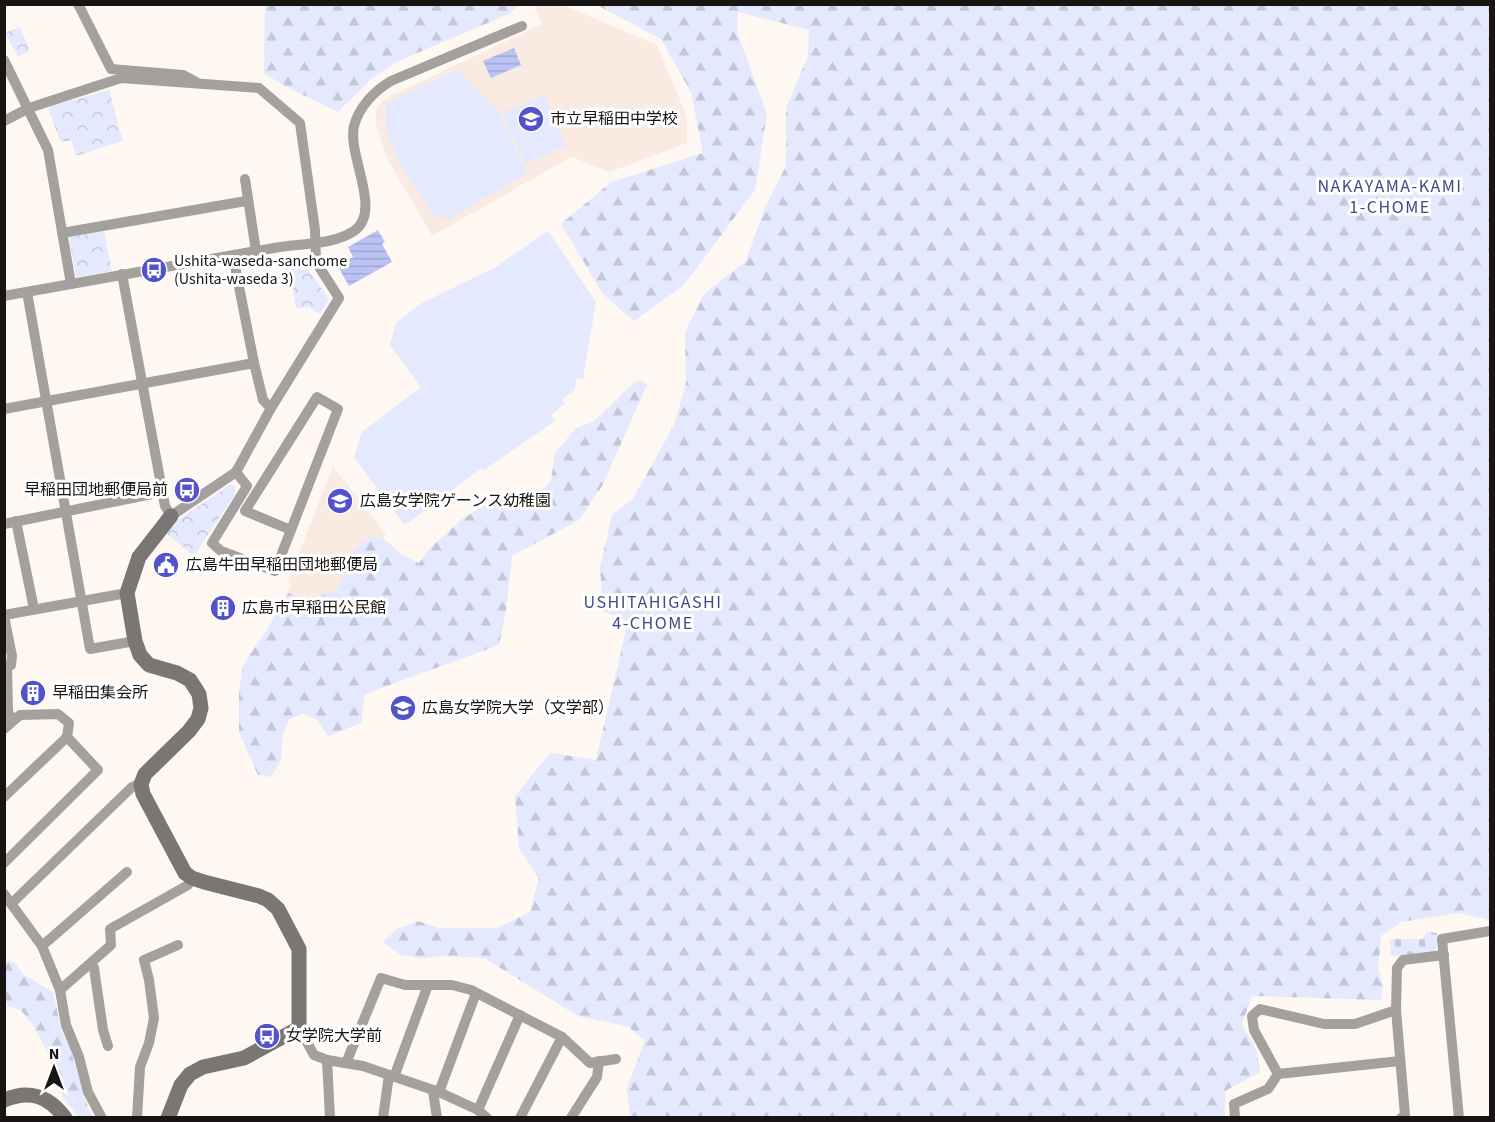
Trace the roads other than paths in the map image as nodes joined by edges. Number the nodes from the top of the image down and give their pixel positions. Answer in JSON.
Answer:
{"nodes":[{"id":1,"x":78,"y":4,"type":"edge"},
{"id":2,"x":522,"y":26,"type":"dead end"},
{"id":3,"x":4,"y":60,"type":"edge"},
{"id":4,"x":200,"y":84,"type":"junction"},
{"id":5,"x":29,"y":108,"type":"junction"},
{"id":6,"x":4,"y":121,"type":"edge"},
{"id":7,"x":245,"y":179,"type":"dead end"},
{"id":8,"x":246,"y":201,"type":"junction"},
{"id":9,"x":62,"y":233,"type":"junction"},
{"id":10,"x":315,"y":244,"type":"junction"},
{"id":11,"x":256,"y":251,"type":"junction"},
{"id":12,"x":233,"y":255,"type":"junction"},
{"id":13,"x":122,"y":274,"type":"junction"},
{"id":14,"x":71,"y":284,"type":"junction"},
{"id":15,"x":27,"y":292,"type":"junction"},
{"id":16,"x":4,"y":296,"type":"edge"},
{"id":17,"x":254,"y":363,"type":"junction"},
{"id":18,"x":142,"y":384,"type":"junction"},
{"id":19,"x":45,"y":402,"type":"junction"},
{"id":20,"x":271,"y":408,"type":"junction"},
{"id":21,"x":4,"y":409,"type":"edge"},
{"id":22,"x":236,"y":472,"type":"junction"},
{"id":23,"x":162,"y":492,"type":"junction"},
{"id":24,"x":67,"y":512,"type":"junction"},
{"id":25,"x":171,"y":516,"type":"junction"},
{"id":26,"x":16,"y":521,"type":"junction"},
{"id":27,"x":4,"y":524,"type":"edge"},
{"id":28,"x":291,"y":530,"type":"junction"},
{"id":29,"x":127,"y":593,"type":"junction"},
{"id":30,"x":82,"y":601,"type":"junction"},
{"id":31,"x":34,"y":609,"type":"junction"},
{"id":32,"x":4,"y":615,"type":"edge"},
{"id":33,"x":135,"y":641,"type":"junction"},
{"id":34,"x":6,"y":666,"type":"edge"},
{"id":35,"x":13,"y":721,"type":"junction"},
{"id":36,"x":4,"y":729,"type":"edge"},
{"id":37,"x":67,"y":737,"type":"junction"},
{"id":38,"x":141,"y":784,"type":"junction"},
{"id":39,"x":4,"y":797,"type":"edge"},
{"id":40,"x":4,"y":863,"type":"edge"},
{"id":41,"x":127,"y":872,"type":"dead end"},
{"id":42,"x":192,"y":878,"type":"junction"},
{"id":43,"x":4,"y":894,"type":"edge"},
{"id":44,"x":12,"y":903,"type":"junction"},
{"id":45,"x":1491,"y":931,"type":"edge"},
{"id":46,"x":178,"y":945,"type":"dead end"},
{"id":47,"x":42,"y":946,"type":"junction"},
{"id":48,"x":1444,"y":956,"type":"junction"},
{"id":49,"x":91,"y":964,"type":"junction"},
{"id":50,"x":428,"y":985,"type":"junction"},
{"id":51,"x":60,"y":990,"type":"junction"},
{"id":52,"x":476,"y":993,"type":"junction"},
{"id":53,"x":1396,"y":1010,"type":"junction"},
{"id":54,"x":520,"y":1015,"type":"junction"},
{"id":55,"x":299,"y":1028,"type":"junction"},
{"id":56,"x":562,"y":1037,"type":"junction"},
{"id":57,"x":108,"y":1046,"type":"dead end"},
{"id":58,"x":616,"y":1059,"type":"dead end"},
{"id":59,"x":327,"y":1060,"type":"junction"},
{"id":60,"x":599,"y":1061,"type":"junction"},
{"id":61,"x":1400,"y":1061,"type":"junction"},
{"id":62,"x":346,"y":1063,"type":"junction"},
{"id":63,"x":1278,"y":1074,"type":"junction"},
{"id":64,"x":391,"y":1076,"type":"junction"},
{"id":65,"x":436,"y":1092,"type":"junction"},
{"id":66,"x":6,"y":1097,"type":"edge"},
{"id":67,"x":478,"y":1110,"type":"junction"},
{"id":68,"x":64,"y":1118,"type":"edge"},
{"id":69,"x":102,"y":1118,"type":"edge"},
{"id":70,"x":137,"y":1118,"type":"edge"},
{"id":71,"x":168,"y":1118,"type":"edge"},
{"id":72,"x":330,"y":1118,"type":"edge"},
{"id":73,"x":383,"y":1118,"type":"edge"},
{"id":74,"x":437,"y":1118,"type":"edge"},
{"id":75,"x":487,"y":1118,"type":"edge"},
{"id":76,"x":520,"y":1118,"type":"edge"},
{"id":77,"x":571,"y":1118,"type":"edge"},
{"id":78,"x":1235,"y":1118,"type":"edge"},
{"id":79,"x":1401,"y":1118,"type":"edge"},
{"id":80,"x":1459,"y":1118,"type":"edge"}],
"edges":[{"from":1,"to":4,"type":"street"},
{"from":2,"to":10,"type":"street"},
{"from":3,"to":5,"type":"street"},
{"from":4,"to":5,"type":"street"},
{"from":4,"to":10,"type":"street"},
{"from":5,"to":6,"type":"street"},
{"from":5,"to":9,"type":"street"},
{"from":7,"to":8,"type":"street"},
{"from":8,"to":9,"type":"street"},
{"from":8,"to":11,"type":"street"},
{"from":9,"to":14,"type":"street"},
{"from":10,"to":11,"type":"street"},
{"from":10,"to":20,"type":"street"},
{"from":11,"to":12,"type":"street"},
{"from":12,"to":13,"type":"street"},
{"from":12,"to":17,"type":"street"},
{"from":13,"to":14,"type":"street"},
{"from":13,"to":18,"type":"street"},
{"from":14,"to":15,"type":"street"},
{"from":15,"to":16,"type":"street"},
{"from":15,"to":19,"type":"street"},
{"from":17,"to":18,"type":"street"},
{"from":17,"to":20,"type":"street"},
{"from":18,"to":19,"type":"street"},
{"from":18,"to":23,"type":"street"},
{"from":19,"to":21,"type":"street"},
{"from":19,"to":24,"type":"street"},
{"from":20,"to":22,"type":"street"},
{"from":22,"to":25,"type":"street"},
{"from":22,"to":28,"type":"street"},
{"from":23,"to":24,"type":"street"},
{"from":23,"to":25,"type":"street"},
{"from":24,"to":26,"type":"street"},
{"from":24,"to":30,"type":"street"},
{"from":25,"to":29,"type":"street"},
{"from":26,"to":27,"type":"street"},
{"from":26,"to":31,"type":"street"},
{"from":28,"to":28,"type":"street"},
{"from":29,"to":30,"type":"street"},
{"from":29,"to":33,"type":"street"},
{"from":30,"to":31,"type":"street"},
{"from":30,"to":33,"type":"street"},
{"from":31,"to":32,"type":"street"},
{"from":32,"to":34,"type":"street"},
{"from":33,"to":38,"type":"street"},
{"from":34,"to":35,"type":"street"},
{"from":35,"to":36,"type":"street"},
{"from":35,"to":37,"type":"street"},
{"from":37,"to":39,"type":"street"},
{"from":37,"to":40,"type":"street"},
{"from":38,"to":42,"type":"street"},
{"from":38,"to":44,"type":"street"},
{"from":41,"to":47,"type":"street"},
{"from":42,"to":49,"type":"street"},
{"from":42,"to":55,"type":"street"},
{"from":43,"to":44,"type":"street"},
{"from":44,"to":47,"type":"street"},
{"from":45,"to":48,"type":"street"},
{"from":46,"to":70,"type":"street"},
{"from":47,"to":51,"type":"street"},
{"from":48,"to":53,"type":"street"},
{"from":48,"to":80,"type":"street"},
{"from":49,"to":51,"type":"street"},
{"from":49,"to":57,"type":"street"},
{"from":50,"to":52,"type":"street"},
{"from":50,"to":62,"type":"street"},
{"from":50,"to":64,"type":"street"},
{"from":51,"to":69,"type":"street"},
{"from":52,"to":54,"type":"street"},
{"from":52,"to":65,"type":"street"},
{"from":53,"to":61,"type":"street"},
{"from":53,"to":63,"type":"street"},
{"from":54,"to":56,"type":"street"},
{"from":54,"to":67,"type":"street"},
{"from":55,"to":59,"type":"street"},
{"from":55,"to":71,"type":"street"},
{"from":56,"to":60,"type":"street"},
{"from":56,"to":76,"type":"street"},
{"from":58,"to":60,"type":"street"},
{"from":59,"to":62,"type":"street"},
{"from":59,"to":72,"type":"street"},
{"from":60,"to":77,"type":"street"},
{"from":61,"to":63,"type":"street"},
{"from":61,"to":79,"type":"street"},
{"from":62,"to":64,"type":"street"},
{"from":63,"to":78,"type":"street"},
{"from":64,"to":65,"type":"street"},
{"from":64,"to":73,"type":"street"},
{"from":65,"to":67,"type":"street"},
{"from":65,"to":74,"type":"street"},
{"from":66,"to":68,"type":"street"},
{"from":67,"to":75,"type":"street"}]}
